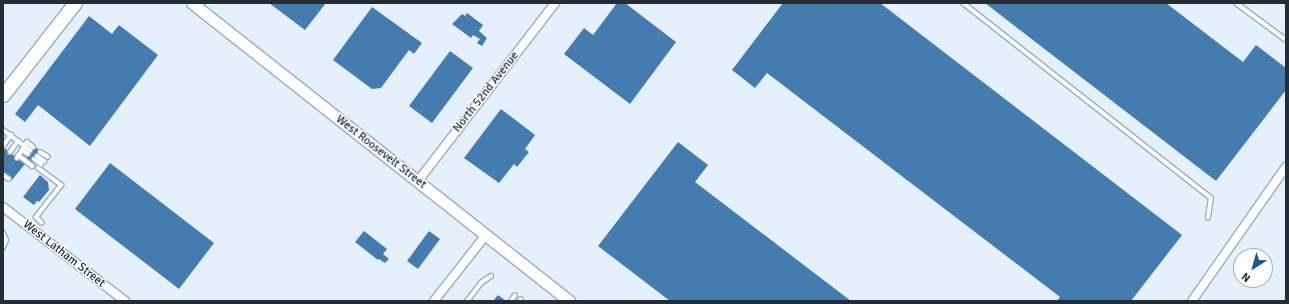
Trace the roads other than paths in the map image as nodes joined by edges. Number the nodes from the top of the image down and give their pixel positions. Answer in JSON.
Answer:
{"nodes":[{"id":1,"x":76,"y":3,"type":"edge"},
{"id":2,"x":192,"y":3,"type":"edge"},
{"id":3,"x":555,"y":3,"type":"edge"},
{"id":4,"x":963,"y":3,"type":"edge"},
{"id":5,"x":1236,"y":3,"type":"edge"},
{"id":6,"x":1286,"y":40,"type":"edge"},
{"id":7,"x":3,"y":95,"type":"edge"},
{"id":8,"x":3,"y":130,"type":"edge"},
{"id":9,"x":10,"y":135,"type":"junction"},
{"id":10,"x":18,"y":141,"type":"junction"},
{"id":11,"x":3,"y":146,"type":"edge"},
{"id":12,"x":23,"y":148,"type":"junction"},
{"id":13,"x":10,"y":152,"type":"dead end"},
{"id":14,"x":37,"y":155,"type":"dead end"},
{"id":15,"x":32,"y":166,"type":"dead end"},
{"id":16,"x":1286,"y":167,"type":"edge"},
{"id":17,"x":4,"y":175,"type":"edge"},
{"id":18,"x":9,"y":179,"type":"dead end"},
{"id":19,"x":418,"y":181,"type":"junction"},
{"id":20,"x":3,"y":207,"type":"edge"},
{"id":21,"x":1208,"y":218,"type":"dead end"},
{"id":22,"x":42,"y":223,"type":"dead end"},
{"id":23,"x":3,"y":233,"type":"edge"},
{"id":24,"x":485,"y":236,"type":"junction"},
{"id":25,"x":3,"y":247,"type":"edge"},
{"id":26,"x":491,"y":276,"type":"dead end"},
{"id":27,"x":515,"y":295,"type":"dead end"},
{"id":28,"x":125,"y":301,"type":"edge"},
{"id":29,"x":434,"y":301,"type":"edge"},
{"id":30,"x":467,"y":301,"type":"edge"},
{"id":31,"x":511,"y":301,"type":"edge"},
{"id":32,"x":569,"y":301,"type":"edge"},
{"id":33,"x":1192,"y":301,"type":"edge"}],
"edges":[{"from":1,"to":7,"type":"main road"},
{"from":2,"to":19,"type":"street","name":"West Roosevelt Street"},
{"from":3,"to":19,"type":"street","name":"North 52nd Avenue"},
{"from":4,"to":21,"type":"lane"},
{"from":5,"to":6,"type":"lane"},
{"from":8,"to":9,"type":"lane"},
{"from":9,"to":10,"type":"lane"},
{"from":9,"to":11,"type":"lane"},
{"from":10,"to":12,"type":"lane"},
{"from":10,"to":13,"type":"lane"},
{"from":12,"to":12,"type":"lane"},
{"from":12,"to":15,"type":"lane"},
{"from":14,"to":22,"type":"lane"},
{"from":16,"to":33,"type":"street"},
{"from":17,"to":18,"type":"lane"},
{"from":19,"to":24,"type":"street","name":"West Roosevelt Street"},
{"from":20,"to":28,"type":"street","name":"West Latham Street"},
{"from":23,"to":25,"type":"lane"},
{"from":24,"to":29,"type":"street"},
{"from":24,"to":32,"type":"street","name":"West Roosevelt Street"},
{"from":26,"to":30,"type":"lane"},
{"from":27,"to":31,"type":"lane"}]}
